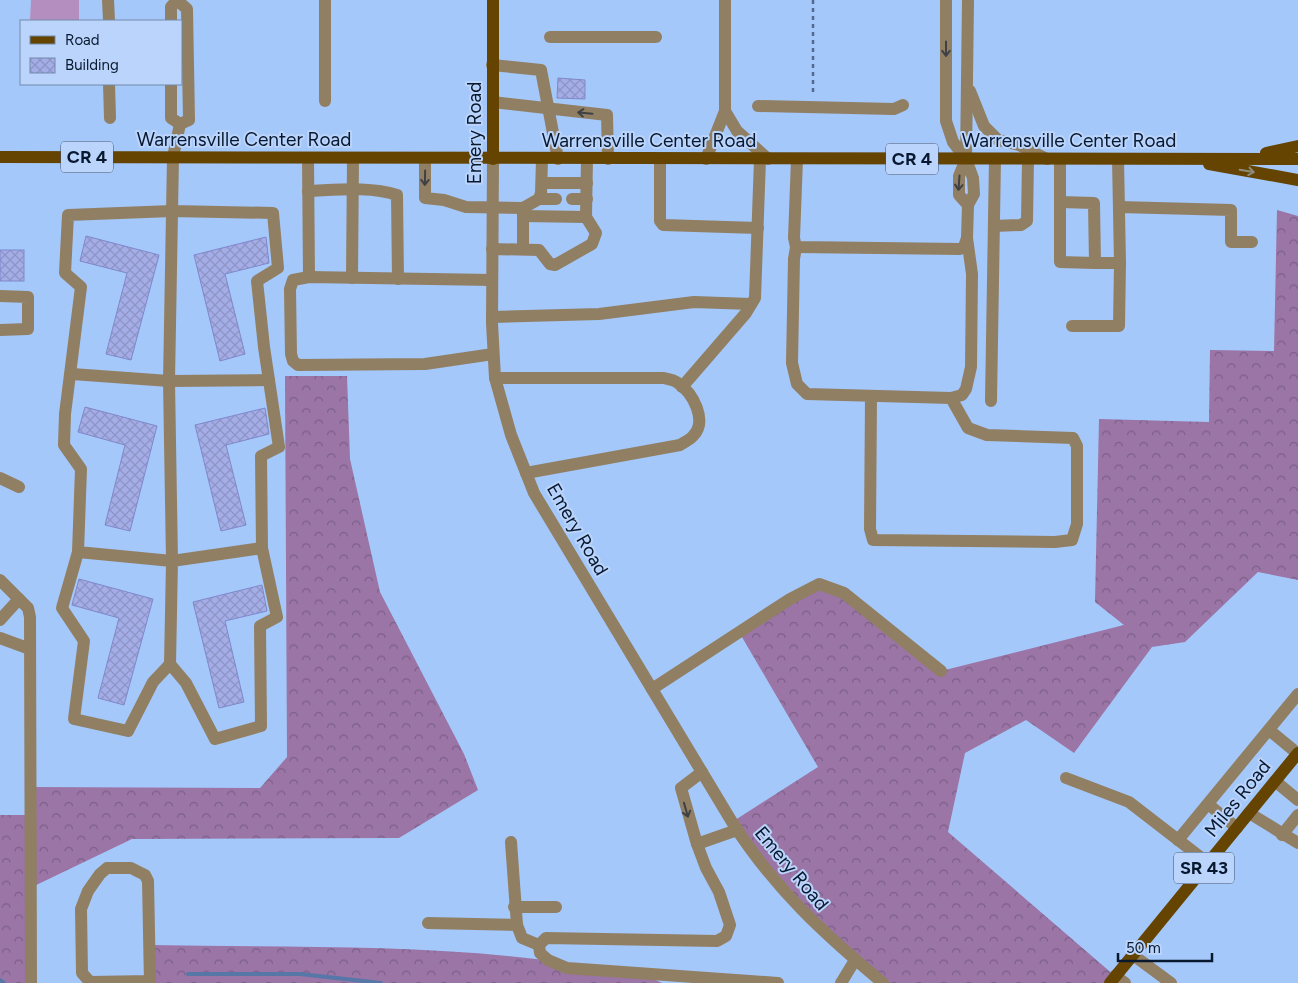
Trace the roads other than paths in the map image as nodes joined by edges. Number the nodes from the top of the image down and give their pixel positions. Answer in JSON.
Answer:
{"nodes":[{"id":1,"x":108,"y":0,"type":"edge"},
{"id":2,"x":177,"y":0,"type":"edge"},
{"id":3,"x":324,"y":0,"type":"edge"},
{"id":4,"x":493,"y":0,"type":"edge"},
{"id":5,"x":726,"y":0,"type":"edge"},
{"id":6,"x":946,"y":0,"type":"edge"},
{"id":7,"x":968,"y":0,"type":"edge"},
{"id":8,"x":109,"y":20,"type":"edge"},
{"id":9,"x":171,"y":20,"type":"edge"},
{"id":10,"x":550,"y":37,"type":"dead end"},
{"id":11,"x":656,"y":37,"type":"dead end"},
{"id":12,"x":492,"y":64,"type":"junction"},
{"id":13,"x":967,"y":83,"type":"junction"},
{"id":14,"x":109,"y":85,"type":"edge"},
{"id":15,"x":171,"y":85,"type":"edge"},
{"id":16,"x":325,"y":100,"type":"dead end"},
{"id":17,"x":493,"y":102,"type":"junction"},
{"id":18,"x":904,"y":105,"type":"dead end"},
{"id":19,"x":758,"y":106,"type":"dead end"},
{"id":20,"x":550,"y":110,"type":"junction"},
{"id":21,"x":725,"y":111,"type":"junction"},
{"id":22,"x":110,"y":118,"type":"dead end"},
{"id":23,"x":180,"y":124,"type":"junction"},
{"id":24,"x":1298,"y":146,"type":"edge"},
{"id":25,"x":0,"y":157,"type":"edge"},
{"id":26,"x":174,"y":157,"type":"junction"},
{"id":27,"x":308,"y":158,"type":"junction"},
{"id":28,"x":353,"y":158,"type":"junction"},
{"id":29,"x":425,"y":158,"type":"junction"},
{"id":30,"x":587,"y":158,"type":"junction"},
{"id":31,"x":1244,"y":158,"type":"junction"},
{"id":32,"x":1298,"y":158,"type":"edge"},
{"id":33,"x":493,"y":159,"type":"junction"},
{"id":34,"x":542,"y":159,"type":"junction"},
{"id":35,"x":558,"y":159,"type":"junction"},
{"id":36,"x":608,"y":159,"type":"junction"},
{"id":37,"x":660,"y":159,"type":"junction"},
{"id":38,"x":706,"y":159,"type":"junction"},
{"id":39,"x":764,"y":159,"type":"junction"},
{"id":40,"x":797,"y":159,"type":"junction"},
{"id":41,"x":966,"y":159,"type":"junction"},
{"id":42,"x":995,"y":159,"type":"junction"},
{"id":43,"x":1028,"y":159,"type":"junction"},
{"id":44,"x":1047,"y":159,"type":"junction"},
{"id":45,"x":1060,"y":159,"type":"junction"},
{"id":46,"x":1118,"y":159,"type":"junction"},
{"id":47,"x":1182,"y":159,"type":"junction"},
{"id":48,"x":1298,"y":180,"type":"edge"},
{"id":49,"x":542,"y":183,"type":"junction"},
{"id":50,"x":587,"y":183,"type":"junction"},
{"id":51,"x":353,"y":190,"type":"junction"},
{"id":52,"x":308,"y":191,"type":"junction"},
{"id":53,"x":539,"y":199,"type":"junction"},
{"id":54,"x":556,"y":199,"type":"dead end"},
{"id":55,"x":572,"y":199,"type":"dead end"},
{"id":56,"x":587,"y":199,"type":"junction"},
{"id":57,"x":1060,"y":202,"type":"junction"},
{"id":58,"x":1119,"y":207,"type":"junction"},
{"id":59,"x":492,"y":208,"type":"junction"},
{"id":60,"x":172,"y":212,"type":"junction"},
{"id":61,"x":523,"y":212,"type":"junction"},
{"id":62,"x":586,"y":217,"type":"junction"},
{"id":63,"x":994,"y":226,"type":"junction"},
{"id":64,"x":758,"y":228,"type":"junction"},
{"id":65,"x":967,"y":238,"type":"junction"},
{"id":66,"x":1252,"y":242,"type":"dead end"},
{"id":67,"x":796,"y":246,"type":"junction"},
{"id":68,"x":492,"y":249,"type":"junction"},
{"id":69,"x":523,"y":249,"type":"junction"},
{"id":70,"x":1095,"y":263,"type":"junction"},
{"id":71,"x":1120,"y":263,"type":"junction"},
{"id":72,"x":309,"y":277,"type":"junction"},
{"id":73,"x":352,"y":278,"type":"junction"},
{"id":74,"x":398,"y":279,"type":"junction"},
{"id":75,"x":492,"y":280,"type":"junction"},
{"id":76,"x":0,"y":296,"type":"edge"},
{"id":77,"x":751,"y":304,"type":"junction"},
{"id":78,"x":492,"y":317,"type":"junction"},
{"id":79,"x":1072,"y":326,"type":"dead end"},
{"id":80,"x":0,"y":330,"type":"edge"},
{"id":81,"x":493,"y":354,"type":"junction"},
{"id":82,"x":72,"y":374,"type":"junction"},
{"id":83,"x":495,"y":378,"type":"junction"},
{"id":84,"x":269,"y":380,"type":"junction"},
{"id":85,"x":169,"y":381,"type":"junction"},
{"id":86,"x":682,"y":387,"type":"junction"},
{"id":87,"x":871,"y":397,"type":"junction"},
{"id":88,"x":951,"y":398,"type":"junction"},
{"id":89,"x":992,"y":401,"type":"dead end"},
{"id":90,"x":526,"y":473,"type":"junction"},
{"id":91,"x":0,"y":478,"type":"edge"},
{"id":92,"x":19,"y":487,"type":"dead end"},
{"id":93,"x":262,"y":548,"type":"junction"},
{"id":94,"x":78,"y":552,"type":"junction"},
{"id":95,"x":172,"y":561,"type":"junction"},
{"id":96,"x":0,"y":580,"type":"edge"},
{"id":97,"x":19,"y":599,"type":"junction"},
{"id":98,"x":0,"y":620,"type":"edge"},
{"id":99,"x":0,"y":638,"type":"edge"},
{"id":100,"x":30,"y":649,"type":"junction"},
{"id":101,"x":170,"y":664,"type":"junction"},
{"id":102,"x":941,"y":671,"type":"dead end"},
{"id":103,"x":652,"y":688,"type":"junction"},
{"id":104,"x":1298,"y":694,"type":"edge"},
{"id":105,"x":1269,"y":730,"type":"junction"},
{"id":106,"x":1298,"y":753,"type":"edge"},
{"id":107,"x":702,"y":772,"type":"junction"},
{"id":108,"x":1066,"y":778,"type":"dead end"},
{"id":109,"x":1275,"y":781,"type":"junction"},
{"id":110,"x":1298,"y":800,"type":"edge"},
{"id":111,"x":1208,"y":804,"type":"junction"},
{"id":112,"x":1249,"y":813,"type":"junction"},
{"id":113,"x":1298,"y":815,"type":"edge"},
{"id":114,"x":1237,"y":828,"type":"junction"},
{"id":115,"x":737,"y":830,"type":"junction"},
{"id":116,"x":1282,"y":835,"type":"junction"},
{"id":117,"x":1178,"y":840,"type":"junction"},
{"id":118,"x":511,"y":842,"type":"dead end"},
{"id":119,"x":1298,"y":843,"type":"edge"},
{"id":120,"x":698,"y":844,"type":"junction"},
{"id":121,"x":1208,"y":863,"type":"junction"},
{"id":122,"x":514,"y":906,"type":"junction"},
{"id":123,"x":556,"y":907,"type":"dead end"},
{"id":124,"x":428,"y":923,"type":"dead end"},
{"id":125,"x":516,"y":925,"type":"junction"},
{"id":126,"x":540,"y":945,"type":"junction"},
{"id":127,"x":1133,"y":955,"type":"junction"},
{"id":128,"x":855,"y":960,"type":"junction"},
{"id":129,"x":1117,"y":981,"type":"edge"},
{"id":130,"x":150,"y":982,"type":"edge"},
{"id":131,"x":30,"y":983,"type":"edge"},
{"id":132,"x":778,"y":983,"type":"edge"},
{"id":133,"x":841,"y":983,"type":"edge"},
{"id":134,"x":883,"y":983,"type":"edge"},
{"id":135,"x":1170,"y":983,"type":"edge"}],
"edges":[{"from":1,"to":8,"type":"street"},
{"from":2,"to":9,"type":"street"},
{"from":2,"to":23,"type":"street"},
{"from":3,"to":16,"type":"street"},
{"from":4,"to":12,"type":"main road","name":"Emery Road"},
{"from":5,"to":21,"type":"street"},
{"from":6,"to":41,"type":"street","one_way":true},
{"from":7,"to":13,"type":"street"},
{"from":10,"to":11,"type":"street"},
{"from":12,"to":17,"type":"main road","name":"Emery Road"},
{"from":12,"to":20,"type":"street"},
{"from":13,"to":41,"type":"street"},
{"from":13,"to":44,"type":"street"},
{"from":14,"to":22,"type":"street"},
{"from":15,"to":23,"type":"street"},
{"from":17,"to":20,"type":"street"},
{"from":17,"to":33,"type":"main road","name":"Emery Road"},
{"from":18,"to":19,"type":"street"},
{"from":20,"to":35,"type":"street"},
{"from":36,"to":20,"type":"street","one_way":true},
{"from":21,"to":38,"type":"street"},
{"from":21,"to":39,"type":"street"},
{"from":23,"to":26,"type":"street"},
{"from":24,"to":31,"type":"main road"},
{"from":25,"to":26,"type":"main road","name":"Warrensville Center Road","number":"CR 4"},
{"from":26,"to":27,"type":"main road","name":"Warrensville Center Road","number":"CR 4"},
{"from":26,"to":60,"type":"street"},
{"from":27,"to":28,"type":"main road","name":"Warrensville Center Road","number":"CR 4"},
{"from":27,"to":52,"type":"street"},
{"from":28,"to":29,"type":"main road","name":"Warrensville Center Road","number":"CR 4"},
{"from":28,"to":51,"type":"street"},
{"from":29,"to":33,"type":"main road","name":"Warrensville Center Road","number":"CR 4"},
{"from":29,"to":59,"type":"street","one_way":true},
{"from":30,"to":35,"type":"main road","name":"Warrensville Center Road","number":"CR 4"},
{"from":30,"to":36,"type":"main road","name":"Warrensville Center Road","number":"CR 4"},
{"from":30,"to":50,"type":"street"},
{"from":31,"to":32,"type":"main road","name":"Warrensville Center Road","number":"CR 4"},
{"from":31,"to":47,"type":"main road","name":"Warrensville Center Road","number":"CR 4"},
{"from":33,"to":34,"type":"main road","name":"Warrensville Center Road","number":"CR 4"},
{"from":33,"to":59,"type":"street","name":"Emery Road"},
{"from":34,"to":35,"type":"main road","name":"Warrensville Center Road","number":"CR 4"},
{"from":34,"to":49,"type":"street"},
{"from":36,"to":37,"type":"main road","name":"Warrensville Center Road","number":"CR 4"},
{"from":37,"to":38,"type":"main road","name":"Warrensville Center Road","number":"CR 4"},
{"from":37,"to":64,"type":"street"},
{"from":38,"to":39,"type":"main road","name":"Warrensville Center Road","number":"CR 4"},
{"from":39,"to":40,"type":"main road","name":"Warrensville Center Road","number":"CR 4"},
{"from":39,"to":64,"type":"street"},
{"from":40,"to":41,"type":"main road","name":"Warrensville Center Road","number":"CR 4"},
{"from":40,"to":67,"type":"street"},
{"from":41,"to":42,"type":"main road","name":"Warrensville Center Road","number":"CR 4"},
{"from":41,"to":65,"type":"street"},
{"from":42,"to":43,"type":"main road","name":"Warrensville Center Road","number":"CR 4"},
{"from":42,"to":63,"type":"street"},
{"from":43,"to":44,"type":"main road","name":"Warrensville Center Road","number":"CR 4"},
{"from":43,"to":63,"type":"street"},
{"from":44,"to":45,"type":"main road","name":"Warrensville Center Road","number":"CR 4"},
{"from":45,"to":46,"type":"main road","name":"Warrensville Center Road","number":"CR 4"},
{"from":45,"to":57,"type":"street"},
{"from":46,"to":47,"type":"main road","name":"Warrensville Center Road","number":"CR 4"},
{"from":46,"to":58,"type":"street"},
{"from":47,"to":48,"type":"main road","one_way":true},
{"from":49,"to":50,"type":"street"},
{"from":49,"to":53,"type":"street"},
{"from":50,"to":56,"type":"street"},
{"from":51,"to":52,"type":"street"},
{"from":51,"to":73,"type":"street"},
{"from":51,"to":74,"type":"street"},
{"from":52,"to":72,"type":"street"},
{"from":53,"to":54,"type":"street"},
{"from":53,"to":61,"type":"street"},
{"from":55,"to":56,"type":"street"},
{"from":56,"to":62,"type":"street"},
{"from":57,"to":70,"type":"street"},
{"from":57,"to":70,"type":"street"},
{"from":58,"to":66,"type":"street"},
{"from":58,"to":71,"type":"street"},
{"from":59,"to":61,"type":"street"},
{"from":59,"to":68,"type":"street","name":"Emery Road"},
{"from":60,"to":82,"type":"street"},
{"from":60,"to":84,"type":"street"},
{"from":60,"to":85,"type":"street"},
{"from":61,"to":62,"type":"street"},
{"from":61,"to":69,"type":"street"},
{"from":62,"to":69,"type":"street"},
{"from":63,"to":89,"type":"street"},
{"from":64,"to":77,"type":"street"},
{"from":65,"to":67,"type":"street"},
{"from":65,"to":88,"type":"street"},
{"from":67,"to":87,"type":"street"},
{"from":68,"to":69,"type":"street"},
{"from":68,"to":75,"type":"street","name":"Emery Road"},
{"from":70,"to":71,"type":"street"},
{"from":71,"to":79,"type":"street"},
{"from":72,"to":73,"type":"street"},
{"from":72,"to":81,"type":"street"},
{"from":73,"to":74,"type":"street"},
{"from":74,"to":75,"type":"street"},
{"from":75,"to":78,"type":"street","name":"Emery Road"},
{"from":76,"to":80,"type":"street"},
{"from":77,"to":78,"type":"street"},
{"from":77,"to":86,"type":"street"},
{"from":78,"to":81,"type":"street","name":"Emery Road"},
{"from":81,"to":83,"type":"street","name":"Emery Road"},
{"from":82,"to":85,"type":"street"},
{"from":82,"to":94,"type":"street"},
{"from":83,"to":86,"type":"street"},
{"from":83,"to":90,"type":"street","name":"Emery Road"},
{"from":84,"to":85,"type":"street"},
{"from":84,"to":93,"type":"street"},
{"from":85,"to":95,"type":"street"},
{"from":86,"to":90,"type":"street"},
{"from":87,"to":88,"type":"street"},
{"from":87,"to":88,"type":"street"},
{"from":90,"to":103,"type":"street","name":"Emery Road"},
{"from":91,"to":92,"type":"street"},
{"from":93,"to":95,"type":"street"},
{"from":93,"to":101,"type":"street"},
{"from":94,"to":95,"type":"street"},
{"from":94,"to":101,"type":"street"},
{"from":95,"to":101,"type":"street"},
{"from":96,"to":97,"type":"street"},
{"from":97,"to":98,"type":"street"},
{"from":97,"to":100,"type":"street"},
{"from":99,"to":100,"type":"street"},
{"from":100,"to":131,"type":"street"},
{"from":102,"to":103,"type":"street"},
{"from":103,"to":107,"type":"street","name":"Emery Road"},
{"from":104,"to":105,"type":"street"},
{"from":105,"to":106,"type":"street"},
{"from":105,"to":111,"type":"street"},
{"from":106,"to":109,"type":"main road","name":"Miles Road","number":"SR 43"},
{"from":107,"to":115,"type":"street","name":"Emery Road"},
{"from":107,"to":120,"type":"street","one_way":true},
{"from":108,"to":117,"type":"street"},
{"from":109,"to":110,"type":"street"},
{"from":109,"to":112,"type":"main road","name":"Miles Road","number":"SR 43"},
{"from":111,"to":114,"type":"street"},
{"from":111,"to":117,"type":"street"},
{"from":112,"to":114,"type":"main road","name":"Miles Road","number":"SR 43"},
{"from":112,"to":116,"type":"street"},
{"from":113,"to":116,"type":"street"},
{"from":114,"to":121,"type":"main road","name":"Miles Road","number":"SR 43"},
{"from":115,"to":120,"type":"street"},
{"from":115,"to":128,"type":"street","name":"Emery Road"},
{"from":116,"to":119,"type":"street"},
{"from":117,"to":121,"type":"street"},
{"from":118,"to":122,"type":"street"},
{"from":120,"to":126,"type":"street"},
{"from":121,"to":127,"type":"main road","name":"Miles Road","number":"SR 43"},
{"from":122,"to":123,"type":"street"},
{"from":122,"to":125,"type":"street"},
{"from":124,"to":125,"type":"street"},
{"from":125,"to":126,"type":"street"},
{"from":126,"to":132,"type":"street"},
{"from":127,"to":129,"type":"main road","name":"Miles Road","number":"SR 43"},
{"from":127,"to":135,"type":"street"},
{"from":128,"to":133,"type":"street"},
{"from":128,"to":134,"type":"street","name":"Emery Road"},
{"from":130,"to":130,"type":"street"}]}
